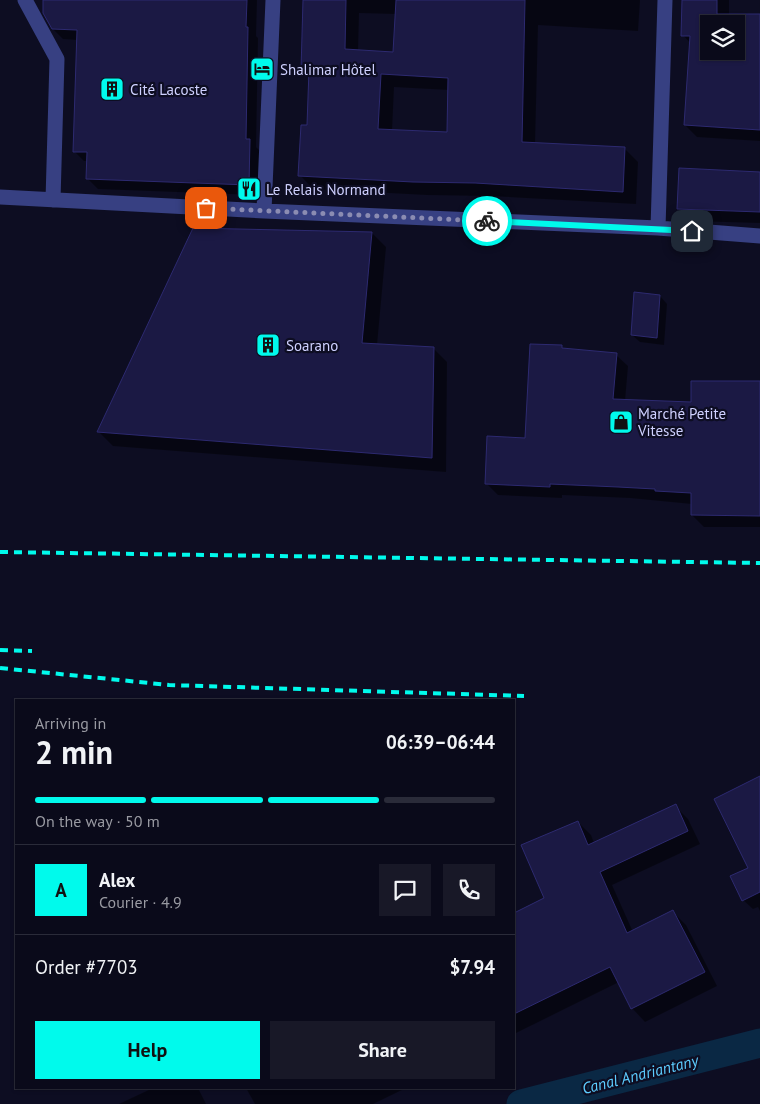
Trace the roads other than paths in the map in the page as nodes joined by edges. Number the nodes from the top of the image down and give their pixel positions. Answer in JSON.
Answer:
{"nodes":[{"id":1,"x":25,"y":0,"type":"edge"},
{"id":2,"x":273,"y":0,"type":"edge"},
{"id":3,"x":665,"y":0,"type":"edge"},
{"id":4,"x":0,"y":197,"type":"edge"},
{"id":5,"x":53,"y":200,"type":"junction"},
{"id":6,"x":264,"y":212,"type":"junction"},
{"id":7,"x":658,"y":228,"type":"junction"},
{"id":8,"x":760,"y":236,"type":"edge"}],
"edges":[{"from":1,"to":5,"type":"street"},
{"from":2,"to":6,"type":"street"},
{"from":3,"to":7,"type":"street"},
{"from":4,"to":5,"type":"street"},
{"from":5,"to":6,"type":"street"},
{"from":6,"to":7,"type":"street"},
{"from":7,"to":8,"type":"street"}]}
